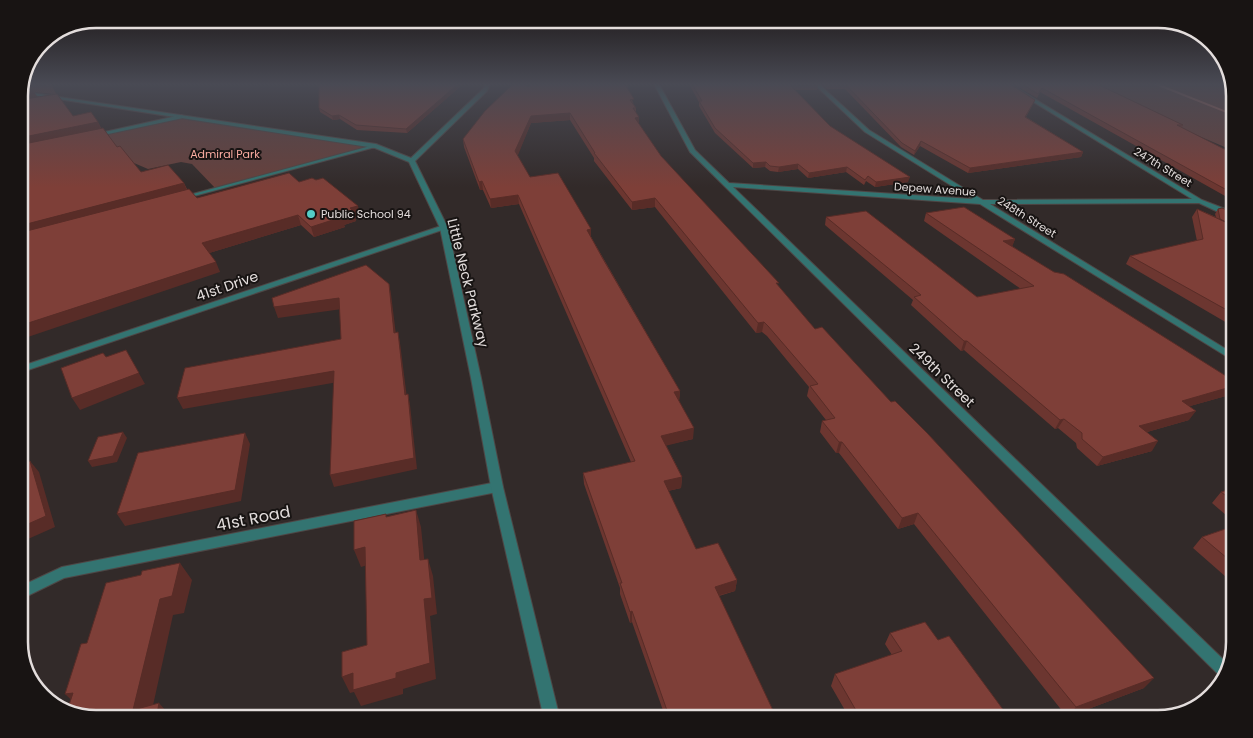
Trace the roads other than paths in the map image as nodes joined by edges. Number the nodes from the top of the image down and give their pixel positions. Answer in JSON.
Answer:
{"nodes":[{"id":1,"x":170,"y":118,"type":"edge"},
{"id":2,"x":197,"y":118,"type":"edge"},
{"id":3,"x":456,"y":118,"type":"edge"},
{"id":4,"x":675,"y":118,"type":"edge"},
{"id":5,"x":853,"y":118,"type":"edge"},
{"id":6,"x":1063,"y":118,"type":"edge"},
{"id":7,"x":88,"y":137,"type":"edge"},
{"id":8,"x":376,"y":146,"type":"junction"},
{"id":9,"x":412,"y":161,"type":"junction"},
{"id":10,"x":728,"y":185,"type":"junction"},
{"id":11,"x":174,"y":200,"type":"edge"},
{"id":12,"x":1200,"y":201,"type":"junction"},
{"id":13,"x":980,"y":202,"type":"junction"},
{"id":14,"x":1225,"y":212,"type":"edge"},
{"id":15,"x":444,"y":228,"type":"junction"},
{"id":16,"x":1225,"y":353,"type":"edge"},
{"id":17,"x":28,"y":367,"type":"edge"},
{"id":18,"x":497,"y":487,"type":"junction"},
{"id":19,"x":28,"y":590,"type":"edge"},
{"id":20,"x":1221,"y":667,"type":"edge"},
{"id":21,"x":550,"y":710,"type":"edge"}],
"edges":[{"from":1,"to":7,"type":"street"},
{"from":2,"to":8,"type":"street"},
{"from":3,"to":9,"type":"street"},
{"from":4,"to":10,"type":"street","name":"249th Street"},
{"from":5,"to":13,"type":"street","name":"248th Street"},
{"from":6,"to":12,"type":"street","name":"247th Street"},
{"from":8,"to":9,"type":"street"},
{"from":8,"to":11,"type":"street"},
{"from":9,"to":15,"type":"street","name":"Little Neck Parkway"},
{"from":10,"to":13,"type":"street","name":"Depew Avenue"},
{"from":10,"to":20,"type":"street","name":"249th Street"},
{"from":12,"to":13,"type":"street","name":"Depew Avenue"},
{"from":12,"to":14,"type":"street","name":"247th Street"},
{"from":13,"to":16,"type":"street","name":"248th Street"},
{"from":15,"to":17,"type":"street","name":"41st Drive"},
{"from":15,"to":18,"type":"street","name":"Little Neck Parkway"},
{"from":18,"to":19,"type":"street","name":"41st Road"},
{"from":18,"to":21,"type":"street","name":"Little Neck Parkway"}]}
